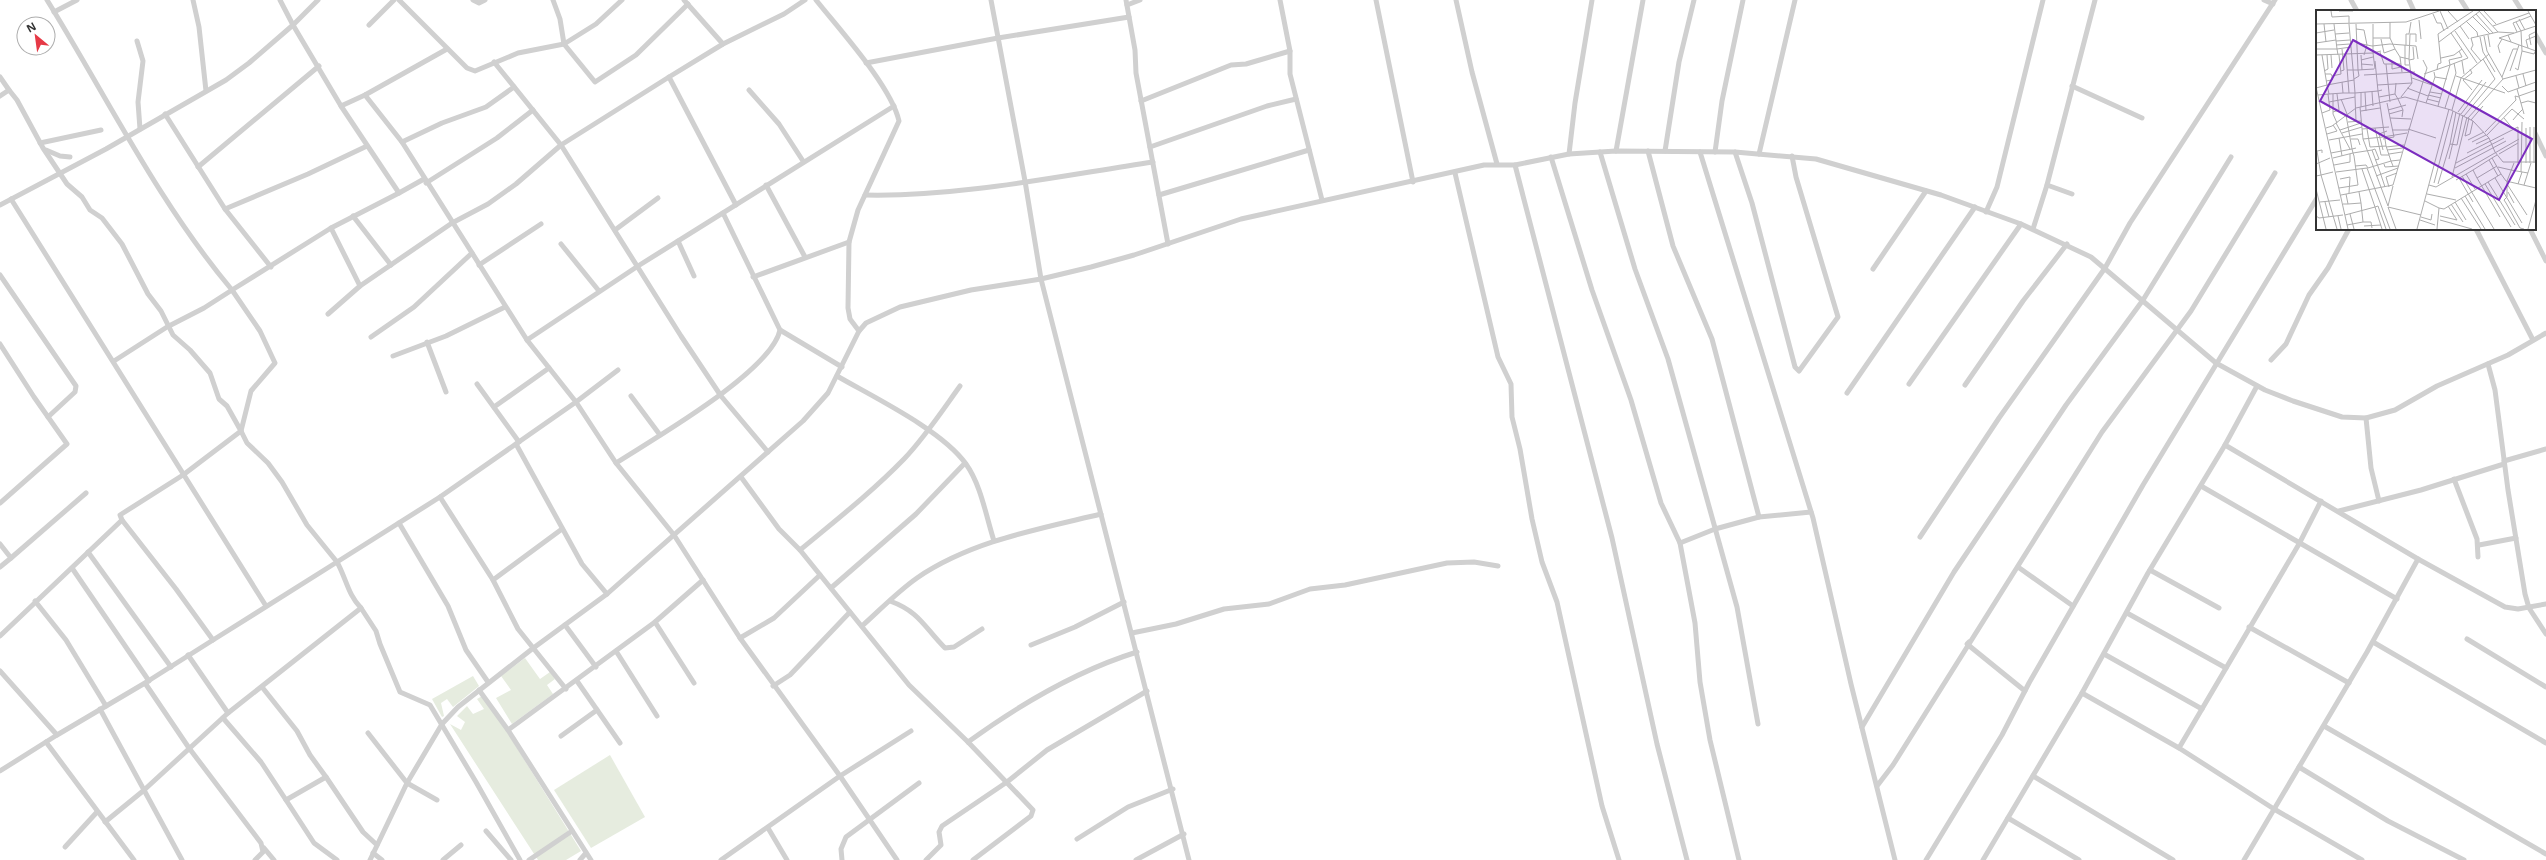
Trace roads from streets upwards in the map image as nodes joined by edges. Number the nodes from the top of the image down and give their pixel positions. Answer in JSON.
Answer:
{"nodes":[{"id":1,"x":47,"y":0,"type":"edge"},
{"id":2,"x":77,"y":0,"type":"edge"},
{"id":3,"x":193,"y":0,"type":"edge"},
{"id":4,"x":280,"y":0,"type":"edge"},
{"id":5,"x":318,"y":0,"type":"edge"},
{"id":6,"x":394,"y":0,"type":"edge"},
{"id":7,"x":399,"y":0,"type":"edge"},
{"id":8,"x":473,"y":0,"type":"edge"},
{"id":9,"x":485,"y":0,"type":"edge"},
{"id":10,"x":553,"y":0,"type":"edge"},
{"id":11,"x":622,"y":0,"type":"edge"},
{"id":12,"x":805,"y":0,"type":"edge"},
{"id":13,"x":816,"y":0,"type":"edge"},
{"id":14,"x":991,"y":0,"type":"edge"},
{"id":15,"x":1140,"y":0,"type":"edge"},
{"id":16,"x":1280,"y":0,"type":"edge"},
{"id":17,"x":1376,"y":0,"type":"edge"},
{"id":18,"x":1456,"y":0,"type":"edge"},
{"id":19,"x":1592,"y":0,"type":"edge"},
{"id":20,"x":1643,"y":0,"type":"edge"},
{"id":21,"x":1694,"y":0,"type":"edge"},
{"id":22,"x":1743,"y":0,"type":"edge"},
{"id":23,"x":1795,"y":0,"type":"edge"},
{"id":24,"x":2043,"y":0,"type":"edge"},
{"id":25,"x":2095,"y":0,"type":"edge"},
{"id":26,"x":2264,"y":0,"type":"edge"},
{"id":27,"x":2350,"y":0,"type":"edge"},
{"id":28,"x":2408,"y":0,"type":"edge"},
{"id":29,"x":2461,"y":0,"type":"edge"},
{"id":30,"x":2515,"y":0,"type":"edge"},
{"id":31,"x":686,"y":2,"type":"edge"},
{"id":32,"x":1127,"y":2,"type":"edge"},
{"id":33,"x":2274,"y":2,"type":"edge"},
{"id":34,"x":2357,"y":10,"type":"edge"},
{"id":35,"x":2413,"y":10,"type":"edge"},
{"id":36,"x":2467,"y":10,"type":"edge"},
{"id":37,"x":2521,"y":10,"type":"edge"},
{"id":38,"x":54,"y":12,"type":"junction"},
{"id":39,"x":1129,"y":17,"type":"junction"},
{"id":40,"x":369,"y":24,"type":"dead end"},
{"id":41,"x":293,"y":25,"type":"junction"},
{"id":42,"x":2536,"y":36,"type":"edge"},
{"id":43,"x":998,"y":38,"type":"junction"},
{"id":44,"x":137,"y":41,"type":"dead end"},
{"id":45,"x":564,"y":44,"type":"junction"},
{"id":46,"x":723,"y":44,"type":"junction"},
{"id":47,"x":447,"y":49,"type":"junction"},
{"id":48,"x":1290,"y":51,"type":"junction"},
{"id":49,"x":2546,"y":53,"type":"edge"},
{"id":50,"x":494,"y":62,"type":"junction"},
{"id":51,"x":866,"y":64,"type":"junction"},
{"id":52,"x":319,"y":66,"type":"junction"},
{"id":53,"x":669,"y":77,"type":"junction"},
{"id":54,"x":0,"y":78,"type":"edge"},
{"id":55,"x":2072,"y":86,"type":"junction"},
{"id":56,"x":514,"y":87,"type":"junction"},
{"id":57,"x":9,"y":90,"type":"junction"},
{"id":58,"x":749,"y":90,"type":"dead end"},
{"id":59,"x":206,"y":91,"type":"junction"},
{"id":60,"x":365,"y":95,"type":"junction"},
{"id":61,"x":0,"y":96,"type":"edge"},
{"id":62,"x":1296,"y":98,"type":"junction"},
{"id":63,"x":1141,"y":101,"type":"junction"},
{"id":64,"x":341,"y":106,"type":"junction"},
{"id":65,"x":894,"y":106,"type":"junction"},
{"id":66,"x":533,"y":110,"type":"junction"},
{"id":67,"x":165,"y":114,"type":"junction"},
{"id":68,"x":2142,"y":118,"type":"dead end"},
{"id":69,"x":140,"y":129,"type":"junction"},
{"id":70,"x":101,"y":130,"type":"dead end"},
{"id":71,"x":2536,"y":135,"type":"edge"},
{"id":72,"x":126,"y":137,"type":"junction"},
{"id":73,"x":402,"y":142,"type":"junction"},
{"id":74,"x":40,"y":143,"type":"junction"},
{"id":75,"x":561,"y":145,"type":"junction"},
{"id":76,"x":367,"y":146,"type":"junction"},
{"id":77,"x":1150,"y":147,"type":"junction"},
{"id":78,"x":43,"y":148,"type":"junction"},
{"id":79,"x":1310,"y":150,"type":"junction"},
{"id":80,"x":1616,"y":151,"type":"junction"},
{"id":81,"x":1648,"y":151,"type":"junction"},
{"id":82,"x":1665,"y":151,"type":"junction"},
{"id":83,"x":1600,"y":152,"type":"junction"},
{"id":84,"x":1700,"y":152,"type":"junction"},
{"id":85,"x":1715,"y":152,"type":"junction"},
{"id":86,"x":1735,"y":152,"type":"junction"},
{"id":87,"x":1569,"y":154,"type":"junction"},
{"id":88,"x":1759,"y":154,"type":"junction"},
{"id":89,"x":1792,"y":156,"type":"junction"},
{"id":90,"x":2546,"y":156,"type":"edge"},
{"id":91,"x":70,"y":157,"type":"dead end"},
{"id":92,"x":1551,"y":157,"type":"junction"},
{"id":93,"x":2231,"y":157,"type":"dead end"},
{"id":94,"x":803,"y":161,"type":"junction"},
{"id":95,"x":1152,"y":162,"type":"junction"},
{"id":96,"x":1497,"y":164,"type":"junction"},
{"id":97,"x":1515,"y":165,"type":"junction"},
{"id":98,"x":198,"y":167,"type":"junction"},
{"id":99,"x":62,"y":173,"type":"junction"},
{"id":100,"x":1455,"y":173,"type":"junction"},
{"id":101,"x":2275,"y":173,"type":"dead end"},
{"id":102,"x":425,"y":181,"type":"junction"},
{"id":103,"x":1026,"y":181,"type":"junction"},
{"id":104,"x":1413,"y":182,"type":"junction"},
{"id":105,"x":766,"y":185,"type":"junction"},
{"id":106,"x":2047,"y":185,"type":"junction"},
{"id":107,"x":1926,"y":191,"type":"junction"},
{"id":108,"x":399,"y":193,"type":"junction"},
{"id":109,"x":2072,"y":194,"type":"dead end"},
{"id":110,"x":865,"y":195,"type":"junction"},
{"id":111,"x":1159,"y":195,"type":"junction"},
{"id":112,"x":658,"y":198,"type":"dead end"},
{"id":113,"x":11,"y":199,"type":"junction"},
{"id":114,"x":1322,"y":200,"type":"junction"},
{"id":115,"x":2316,"y":200,"type":"edge"},
{"id":116,"x":736,"y":204,"type":"junction"},
{"id":117,"x":0,"y":206,"type":"edge"},
{"id":118,"x":1975,"y":207,"type":"junction"},
{"id":119,"x":225,"y":209,"type":"junction"},
{"id":120,"x":1986,"y":212,"type":"junction"},
{"id":121,"x":723,"y":213,"type":"junction"},
{"id":122,"x":353,"y":216,"type":"junction"},
{"id":123,"x":452,"y":223,"type":"junction"},
{"id":124,"x":541,"y":224,"type":"dead end"},
{"id":125,"x":2021,"y":224,"type":"junction"},
{"id":126,"x":331,"y":228,"type":"junction"},
{"id":127,"x":2033,"y":229,"type":"junction"},
{"id":128,"x":615,"y":230,"type":"junction"},
{"id":129,"x":2348,"y":230,"type":"edge"},
{"id":130,"x":2477,"y":230,"type":"edge"},
{"id":131,"x":2530,"y":230,"type":"edge"},
{"id":132,"x":678,"y":241,"type":"junction"},
{"id":133,"x":849,"y":242,"type":"junction"},
{"id":134,"x":561,"y":244,"type":"dead end"},
{"id":135,"x":1168,"y":244,"type":"junction"},
{"id":136,"x":2067,"y":244,"type":"junction"},
{"id":137,"x":472,"y":253,"type":"junction"},
{"id":138,"x":805,"y":257,"type":"junction"},
{"id":139,"x":2546,"y":261,"type":"edge"},
{"id":140,"x":391,"y":265,"type":"junction"},
{"id":141,"x":479,"y":265,"type":"junction"},
{"id":142,"x":638,"y":266,"type":"junction"},
{"id":143,"x":272,"y":267,"type":"junction"},
{"id":144,"x":2105,"y":268,"type":"junction"},
{"id":145,"x":1873,"y":269,"type":"dead end"},
{"id":146,"x":0,"y":275,"type":"edge"},
{"id":147,"x":694,"y":276,"type":"dead end"},
{"id":148,"x":753,"y":277,"type":"junction"},
{"id":149,"x":1041,"y":279,"type":"junction"},
{"id":150,"x":360,"y":286,"type":"junction"},
{"id":151,"x":232,"y":290,"type":"junction"},
{"id":152,"x":600,"y":291,"type":"junction"},
{"id":153,"x":2143,"y":300,"type":"junction"},
{"id":154,"x":505,"y":307,"type":"junction"},
{"id":155,"x":328,"y":314,"type":"dead end"},
{"id":156,"x":167,"y":327,"type":"junction"},
{"id":157,"x":780,"y":330,"type":"junction"},
{"id":158,"x":859,"y":331,"type":"junction"},
{"id":159,"x":2177,"y":331,"type":"junction"},
{"id":160,"x":2546,"y":333,"type":"edge"},
{"id":161,"x":371,"y":337,"type":"dead end"},
{"id":162,"x":527,"y":340,"type":"junction"},
{"id":163,"x":2533,"y":340,"type":"junction"},
{"id":164,"x":427,"y":342,"type":"junction"},
{"id":165,"x":0,"y":344,"type":"edge"},
{"id":166,"x":394,"y":356,"type":"dead end"},
{"id":167,"x":2271,"y":360,"type":"dead end"},
{"id":168,"x":114,"y":361,"type":"junction"},
{"id":169,"x":2216,"y":363,"type":"junction"},
{"id":170,"x":2488,"y":364,"type":"junction"},
{"id":171,"x":842,"y":367,"type":"junction"},
{"id":172,"x":549,"y":368,"type":"junction"},
{"id":173,"x":618,"y":370,"type":"dead end"},
{"id":174,"x":837,"y":376,"type":"junction"},
{"id":175,"x":477,"y":384,"type":"dead end"},
{"id":176,"x":1909,"y":384,"type":"dead end"},
{"id":177,"x":1965,"y":385,"type":"dead end"},
{"id":178,"x":960,"y":386,"type":"dead end"},
{"id":179,"x":2257,"y":386,"type":"junction"},
{"id":180,"x":446,"y":392,"type":"dead end"},
{"id":181,"x":1847,"y":393,"type":"dead end"},
{"id":182,"x":631,"y":396,"type":"dead end"},
{"id":183,"x":721,"y":396,"type":"junction"},
{"id":184,"x":576,"y":402,"type":"junction"},
{"id":185,"x":494,"y":407,"type":"junction"},
{"id":186,"x":48,"y":417,"type":"junction"},
{"id":187,"x":2366,"y":418,"type":"junction"},
{"id":188,"x":929,"y":430,"type":"junction"},
{"id":189,"x":241,"y":431,"type":"junction"},
{"id":190,"x":660,"y":435,"type":"junction"},
{"id":191,"x":518,"y":443,"type":"junction"},
{"id":192,"x":2225,"y":445,"type":"junction"},
{"id":193,"x":2546,"y":449,"type":"edge"},
{"id":194,"x":768,"y":452,"type":"junction"},
{"id":195,"x":616,"y":463,"type":"junction"},
{"id":196,"x":965,"y":463,"type":"junction"},
{"id":197,"x":2504,"y":463,"type":"junction"},
{"id":198,"x":183,"y":475,"type":"junction"},
{"id":199,"x":741,"y":477,"type":"junction"},
{"id":200,"x":2454,"y":479,"type":"junction"},
{"id":201,"x":2201,"y":486,"type":"junction"},
{"id":202,"x":86,"y":492,"type":"dead end"},
{"id":203,"x":2066,"y":492,"type":"dead end"},
{"id":204,"x":440,"y":497,"type":"junction"},
{"id":205,"x":2321,"y":501,"type":"junction"},
{"id":206,"x":2379,"y":501,"type":"junction"},
{"id":207,"x":0,"y":503,"type":"edge"},
{"id":208,"x":2339,"y":511,"type":"junction"},
{"id":209,"x":1811,"y":512,"type":"junction"},
{"id":210,"x":1102,"y":514,"type":"junction"},
{"id":211,"x":1759,"y":517,"type":"junction"},
{"id":212,"x":122,"y":520,"type":"junction"},
{"id":213,"x":399,"y":523,"type":"junction"},
{"id":214,"x":562,"y":529,"type":"junction"},
{"id":215,"x":1715,"y":529,"type":"junction"},
{"id":216,"x":674,"y":535,"type":"junction"},
{"id":217,"x":1920,"y":537,"type":"dead end"},
{"id":218,"x":2516,"y":538,"type":"junction"},
{"id":219,"x":994,"y":541,"type":"junction"},
{"id":220,"x":1680,"y":543,"type":"junction"},
{"id":221,"x":0,"y":544,"type":"edge"},
{"id":222,"x":2299,"y":544,"type":"junction"},
{"id":223,"x":2479,"y":545,"type":"junction"},
{"id":224,"x":800,"y":550,"type":"junction"},
{"id":225,"x":88,"y":552,"type":"junction"},
{"id":226,"x":2478,"y":557,"type":"dead end"},
{"id":227,"x":11,"y":558,"type":"junction"},
{"id":228,"x":2418,"y":559,"type":"junction"},
{"id":229,"x":337,"y":562,"type":"junction"},
{"id":230,"x":0,"y":566,"type":"edge"},
{"id":231,"x":1498,"y":566,"type":"dead end"},
{"id":232,"x":2018,"y":566,"type":"junction"},
{"id":233,"x":72,"y":568,"type":"junction"},
{"id":234,"x":2150,"y":570,"type":"junction"},
{"id":235,"x":820,"y":575,"type":"junction"},
{"id":236,"x":493,"y":580,"type":"junction"},
{"id":237,"x":703,"y":580,"type":"junction"},
{"id":238,"x":831,"y":588,"type":"junction"},
{"id":239,"x":607,"y":594,"type":"junction"},
{"id":240,"x":2397,"y":599,"type":"junction"},
{"id":241,"x":35,"y":601,"type":"junction"},
{"id":242,"x":890,"y":601,"type":"junction"},
{"id":243,"x":1124,"y":602,"type":"junction"},
{"id":244,"x":2546,"y":604,"type":"edge"},
{"id":245,"x":266,"y":606,"type":"junction"},
{"id":246,"x":2073,"y":606,"type":"junction"},
{"id":247,"x":361,"y":608,"type":"junction"},
{"id":248,"x":2219,"y":608,"type":"dead end"},
{"id":249,"x":2529,"y":608,"type":"junction"},
{"id":250,"x":850,"y":612,"type":"junction"},
{"id":251,"x":2126,"y":612,"type":"junction"},
{"id":252,"x":655,"y":622,"type":"junction"},
{"id":253,"x":565,"y":625,"type":"junction"},
{"id":254,"x":862,"y":626,"type":"junction"},
{"id":255,"x":2249,"y":628,"type":"junction"},
{"id":256,"x":982,"y":630,"type":"dead end"},
{"id":257,"x":1132,"y":633,"type":"junction"},
{"id":258,"x":2545,"y":633,"type":"edge"},
{"id":259,"x":0,"y":636,"type":"edge"},
{"id":260,"x":740,"y":638,"type":"junction"},
{"id":261,"x":2466,"y":639,"type":"dead end"},
{"id":262,"x":213,"y":640,"type":"junction"},
{"id":263,"x":2373,"y":642,"type":"junction"},
{"id":264,"x":1967,"y":644,"type":"junction"},
{"id":265,"x":1031,"y":645,"type":"dead end"},
{"id":266,"x":532,"y":649,"type":"junction"},
{"id":267,"x":616,"y":651,"type":"junction"},
{"id":268,"x":1137,"y":652,"type":"junction"},
{"id":269,"x":2104,"y":654,"type":"junction"},
{"id":270,"x":188,"y":656,"type":"junction"},
{"id":271,"x":596,"y":666,"type":"junction"},
{"id":272,"x":171,"y":667,"type":"junction"},
{"id":273,"x":2226,"y":668,"type":"junction"},
{"id":274,"x":0,"y":671,"type":"edge"},
{"id":275,"x":577,"y":681,"type":"junction"},
{"id":276,"x":147,"y":682,"type":"junction"},
{"id":277,"x":488,"y":682,"type":"junction"},
{"id":278,"x":694,"y":683,"type":"dead end"},
{"id":279,"x":2349,"y":683,"type":"junction"},
{"id":280,"x":262,"y":686,"type":"junction"},
{"id":281,"x":773,"y":686,"type":"junction"},
{"id":282,"x":2546,"y":687,"type":"edge"},
{"id":283,"x":566,"y":689,"type":"junction"},
{"id":284,"x":479,"y":690,"type":"junction"},
{"id":285,"x":1147,"y":691,"type":"junction"},
{"id":286,"x":2025,"y":691,"type":"junction"},
{"id":287,"x":2082,"y":693,"type":"junction"},
{"id":288,"x":106,"y":706,"type":"junction"},
{"id":289,"x":100,"y":709,"type":"junction"},
{"id":290,"x":2202,"y":709,"type":"junction"},
{"id":291,"x":597,"y":710,"type":"junction"},
{"id":292,"x":228,"y":713,"type":"junction"},
{"id":293,"x":658,"y":716,"type":"dead end"},
{"id":294,"x":222,"y":718,"type":"junction"},
{"id":295,"x":442,"y":724,"type":"junction"},
{"id":296,"x":1758,"y":724,"type":"dead end"},
{"id":297,"x":2324,"y":726,"type":"junction"},
{"id":298,"x":1862,"y":727,"type":"junction"},
{"id":299,"x":508,"y":730,"type":"junction"},
{"id":300,"x":911,"y":731,"type":"dead end"},
{"id":301,"x":368,"y":733,"type":"dead end"},
{"id":302,"x":57,"y":735,"type":"junction"},
{"id":303,"x":561,"y":736,"type":"dead end"},
{"id":304,"x":46,"y":742,"type":"junction"},
{"id":305,"x":968,"y":742,"type":"junction"},
{"id":306,"x":620,"y":743,"type":"dead end"},
{"id":307,"x":2546,"y":743,"type":"edge"},
{"id":308,"x":189,"y":748,"type":"junction"},
{"id":309,"x":2179,"y":748,"type":"junction"},
{"id":310,"x":2299,"y":767,"type":"junction"},
{"id":311,"x":0,"y":771,"type":"edge"},
{"id":312,"x":840,"y":776,"type":"junction"},
{"id":313,"x":2033,"y":776,"type":"junction"},
{"id":314,"x":326,"y":777,"type":"junction"},
{"id":315,"x":1006,"y":782,"type":"junction"},
{"id":316,"x":406,"y":783,"type":"junction"},
{"id":317,"x":919,"y":783,"type":"dead end"},
{"id":318,"x":1877,"y":786,"type":"junction"},
{"id":319,"x":1173,"y":789,"type":"junction"},
{"id":320,"x":143,"y":791,"type":"junction"},
{"id":321,"x":286,"y":800,"type":"junction"},
{"id":322,"x":437,"y":800,"type":"dead end"},
{"id":323,"x":2274,"y":809,"type":"junction"},
{"id":324,"x":97,"y":812,"type":"junction"},
{"id":325,"x":2008,"y":818,"type":"junction"},
{"id":326,"x":869,"y":820,"type":"junction"},
{"id":327,"x":105,"y":822,"type":"junction"},
{"id":328,"x":768,"y":828,"type":"junction"},
{"id":329,"x":486,"y":831,"type":"dead end"},
{"id":330,"x":572,"y":831,"type":"junction"},
{"id":331,"x":1184,"y":834,"type":"junction"},
{"id":332,"x":1077,"y":839,"type":"dead end"},
{"id":333,"x":377,"y":844,"type":"junction"},
{"id":334,"x":461,"y":845,"type":"dead end"},
{"id":335,"x":65,"y":847,"type":"dead end"},
{"id":336,"x":264,"y":848,"type":"junction"},
{"id":337,"x":586,"y":853,"type":"junction"},
{"id":338,"x":373,"y":854,"type":"junction"},
{"id":339,"x":2546,"y":854,"type":"edge"},
{"id":340,"x":1985,"y":859,"type":"edge"},
{"id":341,"x":134,"y":860,"type":"edge"},
{"id":342,"x":182,"y":860,"type":"edge"},
{"id":343,"x":255,"y":860,"type":"edge"},
{"id":344,"x":274,"y":860,"type":"edge"},
{"id":345,"x":337,"y":860,"type":"edge"},
{"id":346,"x":370,"y":860,"type":"edge"},
{"id":347,"x":382,"y":860,"type":"edge"},
{"id":348,"x":443,"y":860,"type":"edge"},
{"id":349,"x":511,"y":860,"type":"edge"},
{"id":350,"x":520,"y":860,"type":"edge"},
{"id":351,"x":529,"y":860,"type":"edge"},
{"id":352,"x":580,"y":860,"type":"edge"},
{"id":353,"x":591,"y":860,"type":"edge"},
{"id":354,"x":721,"y":860,"type":"edge"},
{"id":355,"x":787,"y":860,"type":"edge"},
{"id":356,"x":842,"y":860,"type":"edge"},
{"id":357,"x":897,"y":860,"type":"edge"},
{"id":358,"x":926,"y":860,"type":"edge"},
{"id":359,"x":973,"y":860,"type":"edge"},
{"id":360,"x":1136,"y":860,"type":"edge"},
{"id":361,"x":1190,"y":860,"type":"edge"},
{"id":362,"x":1619,"y":860,"type":"edge"},
{"id":363,"x":1687,"y":860,"type":"edge"},
{"id":364,"x":1739,"y":860,"type":"edge"},
{"id":365,"x":1895,"y":860,"type":"edge"},
{"id":366,"x":1926,"y":860,"type":"edge"},
{"id":367,"x":2079,"y":860,"type":"edge"},
{"id":368,"x":2173,"y":860,"type":"edge"},
{"id":369,"x":2244,"y":860,"type":"edge"},
{"id":370,"x":2362,"y":860,"type":"edge"},
{"id":371,"x":2464,"y":860,"type":"edge"}],
"edges":[{"from":1,"to":38,"type":"street"},
{"from":2,"to":38,"type":"street"},
{"from":3,"to":59,"type":"street"},
{"from":4,"to":41,"type":"street"},
{"from":5,"to":41,"type":"street"},
{"from":6,"to":40,"type":"street"},
{"from":7,"to":47,"type":"street"},
{"from":8,"to":9,"type":"street"},
{"from":10,"to":45,"type":"street"},
{"from":11,"to":45,"type":"street"},
{"from":12,"to":46,"type":"street"},
{"from":13,"to":51,"type":"street"},
{"from":14,"to":43,"type":"street"},
{"from":15,"to":32,"type":"street"},
{"from":16,"to":48,"type":"street"},
{"from":17,"to":104,"type":"street"},
{"from":18,"to":96,"type":"street"},
{"from":19,"to":87,"type":"street"},
{"from":20,"to":80,"type":"street"},
{"from":21,"to":82,"type":"street"},
{"from":22,"to":85,"type":"street"},
{"from":23,"to":88,"type":"street"},
{"from":24,"to":120,"type":"street"},
{"from":25,"to":55,"type":"street"},
{"from":26,"to":33,"type":"street"},
{"from":27,"to":34,"type":"street"},
{"from":28,"to":35,"type":"street"},
{"from":29,"to":36,"type":"street"},
{"from":30,"to":37,"type":"street"},
{"from":31,"to":45,"type":"street"},
{"from":31,"to":46,"type":"street"},
{"from":32,"to":39,"type":"street"},
{"from":33,"to":144,"type":"street"},
{"from":38,"to":72,"type":"street"},
{"from":39,"to":43,"type":"street"},
{"from":39,"to":63,"type":"street"},
{"from":41,"to":52,"type":"street"},
{"from":41,"to":59,"type":"street"},
{"from":42,"to":49,"type":"street"},
{"from":43,"to":51,"type":"street"},
{"from":43,"to":103,"type":"street"},
{"from":44,"to":69,"type":"street"},
{"from":45,"to":50,"type":"street"},
{"from":46,"to":53,"type":"street"},
{"from":47,"to":50,"type":"street"},
{"from":47,"to":60,"type":"street"},
{"from":48,"to":62,"type":"street"},
{"from":48,"to":63,"type":"street"},
{"from":50,"to":56,"type":"street"},
{"from":51,"to":65,"type":"street"},
{"from":52,"to":64,"type":"street"},
{"from":52,"to":98,"type":"street"},
{"from":53,"to":75,"type":"street"},
{"from":53,"to":116,"type":"street"},
{"from":54,"to":57,"type":"street"},
{"from":55,"to":68,"type":"street"},
{"from":55,"to":106,"type":"street"},
{"from":56,"to":66,"type":"street"},
{"from":56,"to":73,"type":"street"},
{"from":57,"to":61,"type":"street"},
{"from":57,"to":74,"type":"street"},
{"from":58,"to":94,"type":"street"},
{"from":59,"to":67,"type":"street"},
{"from":60,"to":64,"type":"street"},
{"from":60,"to":73,"type":"street"},
{"from":62,"to":77,"type":"street"},
{"from":62,"to":79,"type":"street"},
{"from":63,"to":77,"type":"street"},
{"from":64,"to":76,"type":"street"},
{"from":65,"to":94,"type":"street"},
{"from":65,"to":110,"type":"street"},
{"from":66,"to":75,"type":"street"},
{"from":66,"to":102,"type":"street"},
{"from":67,"to":69,"type":"street"},
{"from":67,"to":98,"type":"street"},
{"from":69,"to":72,"type":"street"},
{"from":70,"to":74,"type":"street"},
{"from":71,"to":90,"type":"street"},
{"from":72,"to":99,"type":"street"},
{"from":72,"to":151,"type":"street"},
{"from":73,"to":102,"type":"street"},
{"from":74,"to":78,"type":"street"},
{"from":75,"to":123,"type":"street"},
{"from":75,"to":128,"type":"street"},
{"from":76,"to":108,"type":"street"},
{"from":76,"to":119,"type":"street"},
{"from":77,"to":95,"type":"street"},
{"from":78,"to":91,"type":"street"},
{"from":78,"to":99,"type":"street"},
{"from":79,"to":111,"type":"street"},
{"from":79,"to":114,"type":"street"},
{"from":80,"to":81,"type":"street"},
{"from":80,"to":83,"type":"street"},
{"from":81,"to":82,"type":"street"},
{"from":81,"to":211,"type":"street"},
{"from":82,"to":84,"type":"street"},
{"from":83,"to":87,"type":"street"},
{"from":83,"to":215,"type":"street"},
{"from":84,"to":85,"type":"street"},
{"from":84,"to":209,"type":"street"},
{"from":85,"to":86,"type":"street"},
{"from":86,"to":88,"type":"street"},
{"from":86,"to":89,"type":"street"},
{"from":87,"to":92,"type":"street"},
{"from":88,"to":89,"type":"street"},
{"from":89,"to":107,"type":"street"},
{"from":92,"to":97,"type":"street"},
{"from":92,"to":220,"type":"street"},
{"from":93,"to":153,"type":"street"},
{"from":94,"to":105,"type":"street"},
{"from":95,"to":103,"type":"street"},
{"from":95,"to":111,"type":"street"},
{"from":96,"to":97,"type":"street"},
{"from":96,"to":100,"type":"street"},
{"from":97,"to":363,"type":"street"},
{"from":98,"to":119,"type":"street"},
{"from":99,"to":113,"type":"street"},
{"from":99,"to":156,"type":"street"},
{"from":100,"to":104,"type":"street"},
{"from":100,"to":362,"type":"street"},
{"from":101,"to":159,"type":"street"},
{"from":102,"to":108,"type":"street"},
{"from":102,"to":123,"type":"street"},
{"from":103,"to":110,"type":"street"},
{"from":103,"to":149,"type":"street"},
{"from":104,"to":114,"type":"street"},
{"from":105,"to":116,"type":"street"},
{"from":105,"to":138,"type":"street"},
{"from":106,"to":109,"type":"street"},
{"from":106,"to":127,"type":"street"},
{"from":107,"to":118,"type":"street"},
{"from":107,"to":145,"type":"street"},
{"from":108,"to":122,"type":"street"},
{"from":110,"to":133,"type":"street"},
{"from":111,"to":135,"type":"street"},
{"from":112,"to":128,"type":"street"},
{"from":113,"to":117,"type":"street"},
{"from":113,"to":168,"type":"street"},
{"from":114,"to":135,"type":"street"},
{"from":115,"to":169,"type":"street"},
{"from":116,"to":121,"type":"street"},
{"from":118,"to":120,"type":"street"},
{"from":118,"to":181,"type":"street"},
{"from":119,"to":143,"type":"street"},
{"from":120,"to":125,"type":"street"},
{"from":121,"to":132,"type":"street"},
{"from":121,"to":148,"type":"street"},
{"from":122,"to":126,"type":"street"},
{"from":122,"to":140,"type":"street"},
{"from":123,"to":137,"type":"street"},
{"from":123,"to":140,"type":"street"},
{"from":124,"to":141,"type":"street"},
{"from":125,"to":127,"type":"street"},
{"from":125,"to":176,"type":"street"},
{"from":126,"to":143,"type":"street"},
{"from":126,"to":150,"type":"street"},
{"from":127,"to":136,"type":"street"},
{"from":128,"to":142,"type":"street"},
{"from":129,"to":167,"type":"street"},
{"from":130,"to":163,"type":"street"},
{"from":131,"to":139,"type":"street"},
{"from":132,"to":142,"type":"street"},
{"from":132,"to":147,"type":"street"},
{"from":133,"to":138,"type":"street"},
{"from":133,"to":158,"type":"street"},
{"from":134,"to":152,"type":"street"},
{"from":135,"to":149,"type":"street"},
{"from":136,"to":144,"type":"street"},
{"from":136,"to":177,"type":"street"},
{"from":137,"to":141,"type":"street"},
{"from":137,"to":161,"type":"street"},
{"from":138,"to":148,"type":"street"},
{"from":140,"to":150,"type":"street"},
{"from":141,"to":154,"type":"street"},
{"from":142,"to":152,"type":"street"},
{"from":142,"to":183,"type":"street"},
{"from":143,"to":151,"type":"street"},
{"from":144,"to":153,"type":"street"},
{"from":144,"to":217,"type":"street"},
{"from":146,"to":186,"type":"street"},
{"from":148,"to":157,"type":"street"},
{"from":149,"to":158,"type":"street"},
{"from":149,"to":210,"type":"street"},
{"from":150,"to":155,"type":"street"},
{"from":151,"to":156,"type":"street"},
{"from":151,"to":189,"type":"street"},
{"from":152,"to":162,"type":"street"},
{"from":153,"to":159,"type":"street"},
{"from":153,"to":298,"type":"street"},
{"from":154,"to":162,"type":"street"},
{"from":154,"to":164,"type":"street"},
{"from":156,"to":168,"type":"street"},
{"from":156,"to":189,"type":"street"},
{"from":157,"to":171,"type":"street"},
{"from":157,"to":183,"type":"street"},
{"from":158,"to":171,"type":"street"},
{"from":159,"to":169,"type":"street"},
{"from":159,"to":264,"type":"street"},
{"from":160,"to":163,"type":"street"},
{"from":162,"to":172,"type":"street"},
{"from":163,"to":170,"type":"street"},
{"from":164,"to":166,"type":"street"},
{"from":164,"to":180,"type":"street"},
{"from":165,"to":186,"type":"street"},
{"from":168,"to":198,"type":"street"},
{"from":169,"to":179,"type":"street"},
{"from":169,"to":246,"type":"street"},
{"from":170,"to":187,"type":"street"},
{"from":170,"to":197,"type":"street"},
{"from":171,"to":174,"type":"street"},
{"from":172,"to":184,"type":"street"},
{"from":172,"to":185,"type":"street"},
{"from":173,"to":184,"type":"street"},
{"from":174,"to":188,"type":"street"},
{"from":174,"to":194,"type":"street"},
{"from":175,"to":185,"type":"street"},
{"from":178,"to":188,"type":"street"},
{"from":179,"to":187,"type":"street"},
{"from":179,"to":192,"type":"street"},
{"from":182,"to":190,"type":"street"},
{"from":183,"to":190,"type":"street"},
{"from":183,"to":194,"type":"street"},
{"from":184,"to":191,"type":"street"},
{"from":184,"to":195,"type":"street"},
{"from":185,"to":191,"type":"street"},
{"from":186,"to":207,"type":"street"},
{"from":187,"to":206,"type":"street"},
{"from":188,"to":196,"type":"street"},
{"from":188,"to":224,"type":"street"},
{"from":189,"to":198,"type":"street"},
{"from":189,"to":229,"type":"street"},
{"from":190,"to":195,"type":"street"},
{"from":191,"to":204,"type":"street"},
{"from":191,"to":214,"type":"street"},
{"from":192,"to":201,"type":"street"},
{"from":192,"to":205,"type":"street"},
{"from":193,"to":197,"type":"street"},
{"from":194,"to":199,"type":"street"},
{"from":195,"to":216,"type":"street"},
{"from":196,"to":219,"type":"street"},
{"from":196,"to":238,"type":"street"},
{"from":197,"to":200,"type":"street"},
{"from":197,"to":218,"type":"street"},
{"from":198,"to":212,"type":"street"},
{"from":198,"to":245,"type":"street"},
{"from":199,"to":216,"type":"street"},
{"from":199,"to":224,"type":"street"},
{"from":200,"to":206,"type":"street"},
{"from":200,"to":223,"type":"street"},
{"from":201,"to":222,"type":"street"},
{"from":201,"to":234,"type":"street"},
{"from":202,"to":227,"type":"street"},
{"from":203,"to":232,"type":"street"},
{"from":204,"to":213,"type":"street"},
{"from":204,"to":236,"type":"street"},
{"from":205,"to":208,"type":"street"},
{"from":205,"to":222,"type":"street"},
{"from":206,"to":208,"type":"street"},
{"from":208,"to":228,"type":"street"},
{"from":209,"to":211,"type":"street"},
{"from":209,"to":298,"type":"street"},
{"from":210,"to":219,"type":"street"},
{"from":210,"to":243,"type":"street"},
{"from":211,"to":215,"type":"street"},
{"from":212,"to":225,"type":"street"},
{"from":212,"to":262,"type":"street"},
{"from":213,"to":229,"type":"street"},
{"from":213,"to":277,"type":"street"},
{"from":214,"to":236,"type":"street"},
{"from":214,"to":239,"type":"street"},
{"from":215,"to":220,"type":"street"},
{"from":215,"to":296,"type":"street"},
{"from":216,"to":237,"type":"street"},
{"from":216,"to":239,"type":"street"},
{"from":218,"to":223,"type":"street"},
{"from":218,"to":249,"type":"street"},
{"from":219,"to":242,"type":"street"},
{"from":220,"to":364,"type":"street"},
{"from":221,"to":227,"type":"street"},
{"from":222,"to":240,"type":"street"},
{"from":222,"to":255,"type":"street"},
{"from":223,"to":226,"type":"street"},
{"from":224,"to":235,"type":"street"},
{"from":225,"to":233,"type":"street"},
{"from":225,"to":272,"type":"street"},
{"from":227,"to":230,"type":"street"},
{"from":228,"to":240,"type":"street"},
{"from":228,"to":249,"type":"street"},
{"from":229,"to":245,"type":"street"},
{"from":229,"to":247,"type":"street"},
{"from":231,"to":257,"type":"street"},
{"from":232,"to":246,"type":"street"},
{"from":232,"to":264,"type":"street"},
{"from":233,"to":241,"type":"street"},
{"from":233,"to":276,"type":"street"},
{"from":234,"to":248,"type":"street"},
{"from":234,"to":251,"type":"street"},
{"from":235,"to":238,"type":"street"},
{"from":235,"to":260,"type":"street"},
{"from":236,"to":266,"type":"street"},
{"from":237,"to":252,"type":"street"},
{"from":237,"to":260,"type":"street"},
{"from":238,"to":250,"type":"street"},
{"from":239,"to":253,"type":"street"},
{"from":240,"to":263,"type":"street"},
{"from":241,"to":259,"type":"street"},
{"from":241,"to":288,"type":"street"},
{"from":242,"to":254,"type":"street"},
{"from":242,"to":256,"type":"street"},
{"from":243,"to":257,"type":"street"},
{"from":243,"to":265,"type":"street"},
{"from":244,"to":249,"type":"street"},
{"from":245,"to":262,"type":"street"},
{"from":246,"to":286,"type":"street"},
{"from":247,"to":280,"type":"street"},
{"from":247,"to":295,"type":"street"},
{"from":249,"to":258,"type":"street"},
{"from":250,"to":254,"type":"street"},
{"from":250,"to":281,"type":"street"},
{"from":251,"to":269,"type":"street"},
{"from":251,"to":273,"type":"street"},
{"from":252,"to":267,"type":"street"},
{"from":252,"to":278,"type":"street"},
{"from":253,"to":266,"type":"street"},
{"from":253,"to":271,"type":"street"},
{"from":254,"to":305,"type":"street"},
{"from":255,"to":273,"type":"street"},
{"from":255,"to":279,"type":"street"},
{"from":257,"to":268,"type":"street"},
{"from":260,"to":281,"type":"street"},
{"from":261,"to":282,"type":"street"},
{"from":262,"to":270,"type":"street"},
{"from":263,"to":279,"type":"street"},
{"from":263,"to":307,"type":"street"},
{"from":264,"to":286,"type":"street"},
{"from":264,"to":318,"type":"street"},
{"from":266,"to":277,"type":"street"},
{"from":266,"to":283,"type":"street"},
{"from":267,"to":271,"type":"street"},
{"from":267,"to":293,"type":"street"},
{"from":268,"to":285,"type":"street"},
{"from":268,"to":305,"type":"street"},
{"from":269,"to":287,"type":"street"},
{"from":269,"to":290,"type":"street"},
{"from":270,"to":272,"type":"street"},
{"from":270,"to":292,"type":"street"},
{"from":271,"to":275,"type":"street"},
{"from":272,"to":276,"type":"street"},
{"from":273,"to":290,"type":"street"},
{"from":274,"to":302,"type":"street"},
{"from":275,"to":283,"type":"street"},
{"from":275,"to":291,"type":"street"},
{"from":276,"to":288,"type":"street"},
{"from":276,"to":308,"type":"street"},
{"from":277,"to":284,"type":"street"},
{"from":279,"to":297,"type":"street"},
{"from":280,"to":292,"type":"street"},
{"from":280,"to":314,"type":"street"},
{"from":281,"to":312,"type":"street"},
{"from":283,"to":299,"type":"street"},
{"from":284,"to":295,"type":"street"},
{"from":284,"to":299,"type":"street"},
{"from":285,"to":315,"type":"street"},
{"from":285,"to":319,"type":"street"},
{"from":286,"to":366,"type":"street"},
{"from":287,"to":309,"type":"street"},
{"from":287,"to":313,"type":"street"},
{"from":288,"to":289,"type":"street"},
{"from":289,"to":302,"type":"street"},
{"from":289,"to":320,"type":"street"},
{"from":290,"to":309,"type":"street"},
{"from":291,"to":303,"type":"street"},
{"from":291,"to":306,"type":"street"},
{"from":292,"to":294,"type":"street"},
{"from":294,"to":308,"type":"street"},
{"from":294,"to":321,"type":"street"},
{"from":295,"to":316,"type":"street"},
{"from":295,"to":350,"type":"street"},
{"from":297,"to":310,"type":"street"},
{"from":297,"to":339,"type":"street"},
{"from":298,"to":318,"type":"street"},
{"from":299,"to":330,"type":"street"},
{"from":300,"to":312,"type":"street"},
{"from":301,"to":316,"type":"street"},
{"from":302,"to":304,"type":"street"},
{"from":304,"to":311,"type":"street"},
{"from":304,"to":324,"type":"street"},
{"from":305,"to":315,"type":"street"},
{"from":308,"to":320,"type":"street"},
{"from":308,"to":336,"type":"street"},
{"from":309,"to":323,"type":"street"},
{"from":310,"to":323,"type":"street"},
{"from":310,"to":371,"type":"street"},
{"from":312,"to":326,"type":"street"},
{"from":312,"to":328,"type":"street"},
{"from":313,"to":325,"type":"street"},
{"from":313,"to":368,"type":"street"},
{"from":314,"to":321,"type":"street"},
{"from":314,"to":333,"type":"street"},
{"from":315,"to":358,"type":"street"},
{"from":315,"to":359,"type":"street"},
{"from":316,"to":322,"type":"street"},
{"from":316,"to":333,"type":"street"},
{"from":317,"to":326,"type":"street"},
{"from":318,"to":365,"type":"street"},
{"from":319,"to":331,"type":"street"},
{"from":319,"to":332,"type":"street"},
{"from":320,"to":327,"type":"street"},
{"from":320,"to":342,"type":"street"},
{"from":321,"to":345,"type":"street"},
{"from":323,"to":369,"type":"street"},
{"from":323,"to":370,"type":"street"},
{"from":324,"to":327,"type":"street"},
{"from":324,"to":335,"type":"street"},
{"from":325,"to":340,"type":"street"},
{"from":325,"to":367,"type":"street"},
{"from":326,"to":356,"type":"street"},
{"from":326,"to":357,"type":"street"},
{"from":327,"to":341,"type":"street"},
{"from":328,"to":354,"type":"street"},
{"from":328,"to":355,"type":"street"},
{"from":329,"to":349,"type":"street"},
{"from":330,"to":337,"type":"street"},
{"from":330,"to":351,"type":"street"},
{"from":331,"to":360,"type":"street"},
{"from":331,"to":361,"type":"street"},
{"from":333,"to":338,"type":"street"},
{"from":334,"to":348,"type":"street"},
{"from":336,"to":343,"type":"street"},
{"from":336,"to":344,"type":"street"},
{"from":337,"to":352,"type":"street"},
{"from":337,"to":353,"type":"street"},
{"from":338,"to":346,"type":"street"},
{"from":338,"to":347,"type":"street"}]}
